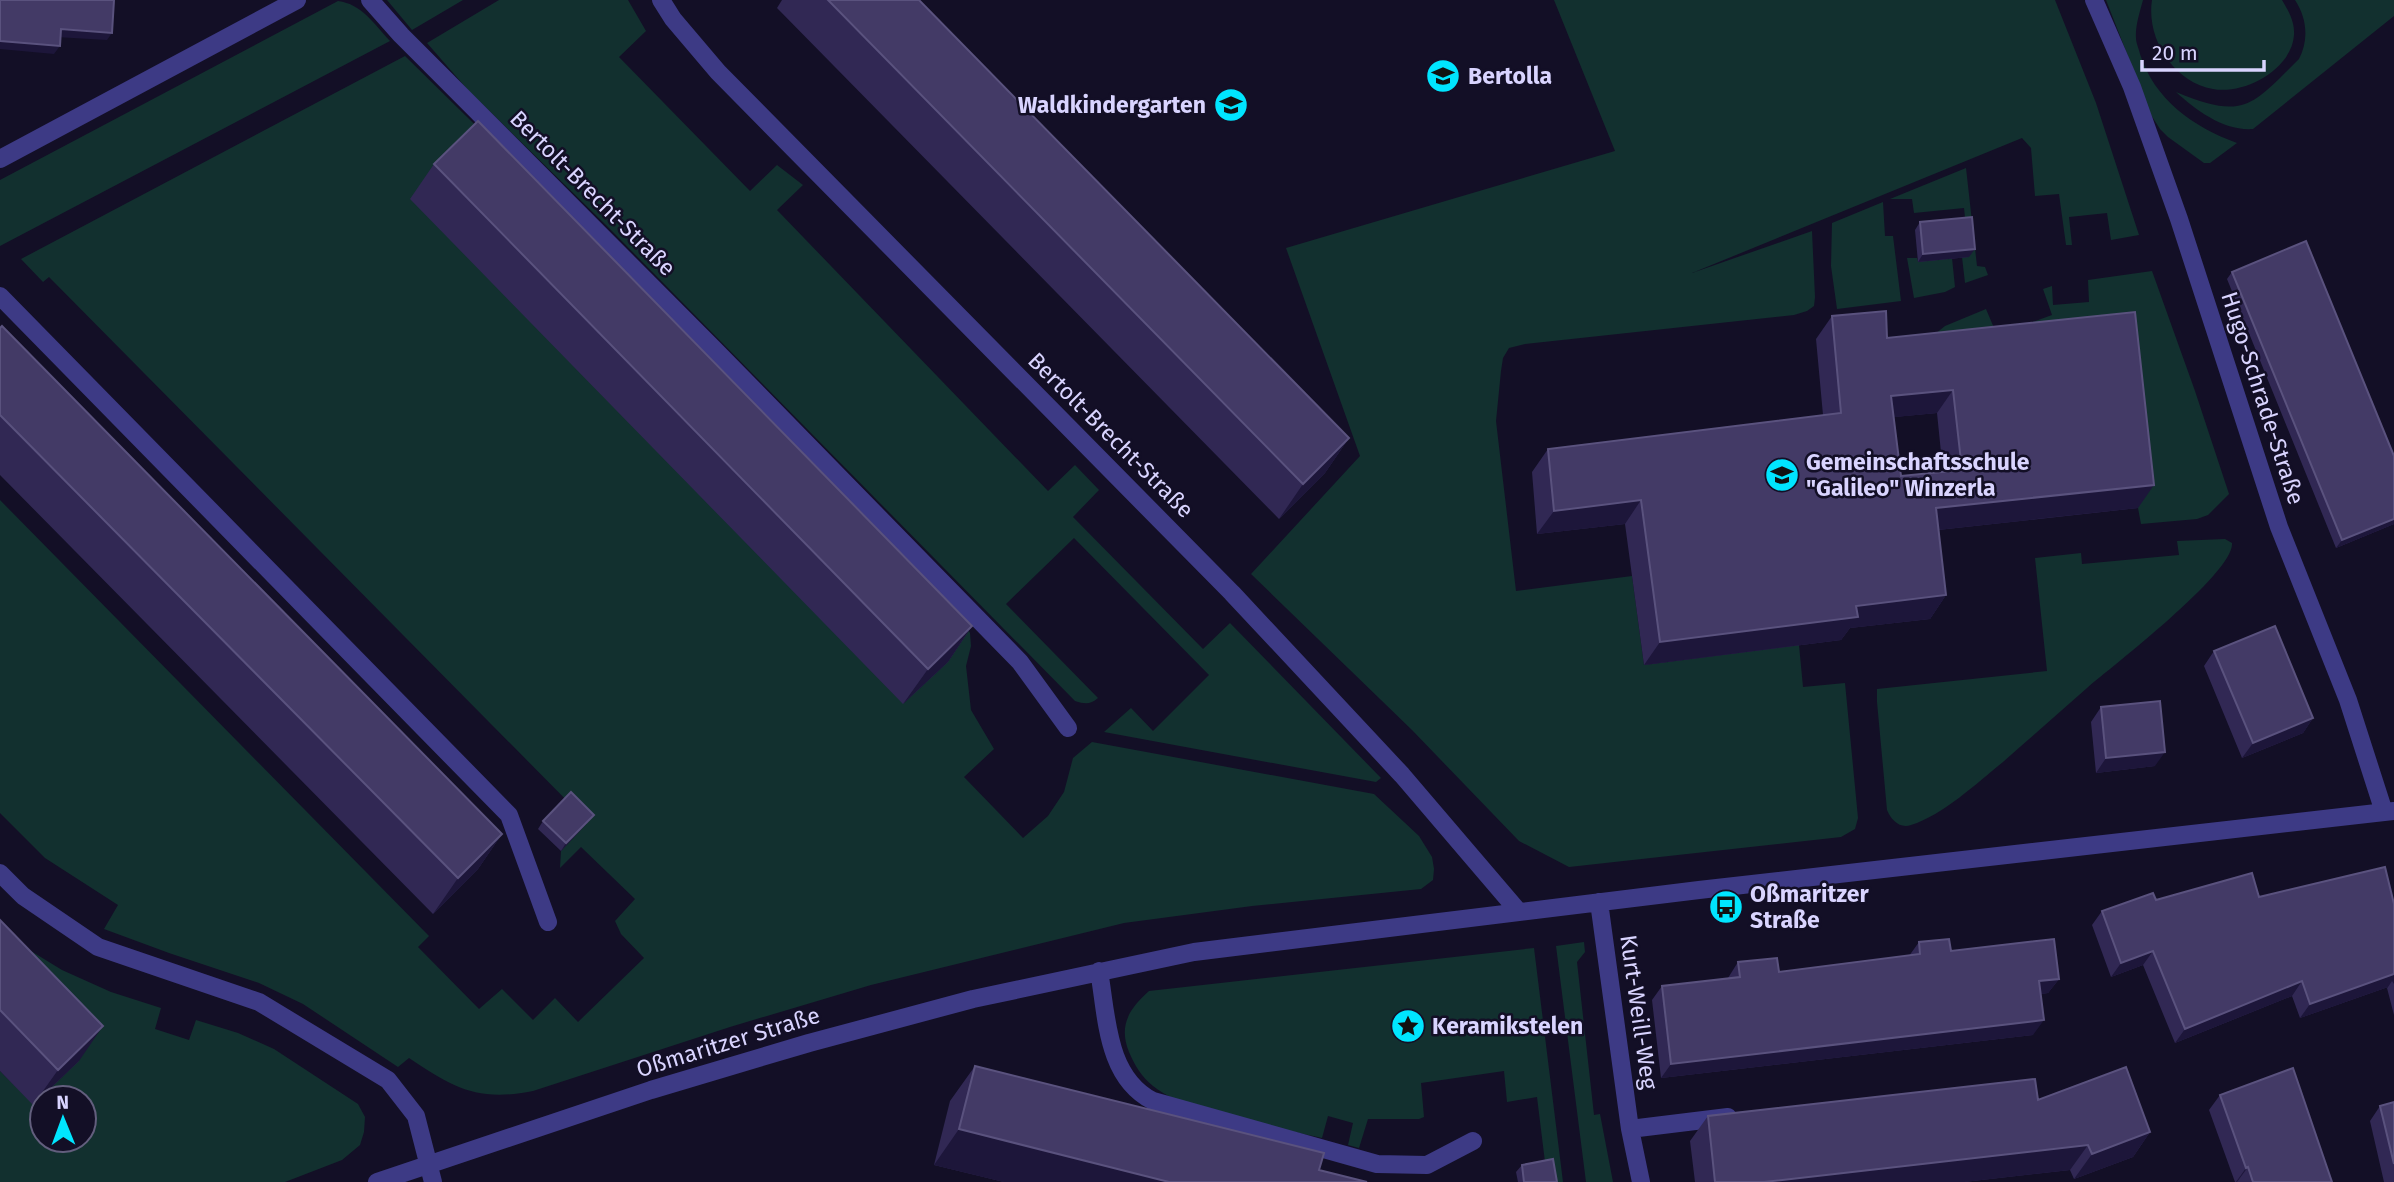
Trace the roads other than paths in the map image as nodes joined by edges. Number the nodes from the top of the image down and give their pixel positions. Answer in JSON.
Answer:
{"nodes":[{"id":1,"x":297,"y":0,"type":"edge"},
{"id":2,"x":370,"y":0,"type":"edge"},
{"id":3,"x":661,"y":0,"type":"edge"},
{"id":4,"x":2094,"y":0,"type":"edge"},
{"id":5,"x":0,"y":159,"type":"edge"},
{"id":6,"x":0,"y":296,"type":"edge"},
{"id":7,"x":1068,"y":727,"type":"dead end"},
{"id":8,"x":2389,"y":811,"type":"edge"},
{"id":9,"x":0,"y":873,"type":"edge"},
{"id":10,"x":1599,"y":902,"type":"junction"},
{"id":11,"x":1520,"y":912,"type":"junction"},
{"id":12,"x":548,"y":922,"type":"dead end"},
{"id":13,"x":1099,"y":971,"type":"junction"},
{"id":14,"x":1741,"y":1116,"type":"edge"},
{"id":15,"x":1630,"y":1129,"type":"junction"},
{"id":16,"x":1473,"y":1141,"type":"dead end"},
{"id":17,"x":429,"y":1164,"type":"junction"},
{"id":18,"x":377,"y":1182,"type":"edge"},
{"id":19,"x":433,"y":1182,"type":"edge"},
{"id":20,"x":1641,"y":1182,"type":"edge"}],
"edges":[{"from":1,"to":5,"type":"street"},
{"from":2,"to":7,"type":"street","name":"Bertolt-Brecht-Straße"},
{"from":3,"to":11,"type":"street","name":"Bertolt-Brecht-Straße"},
{"from":4,"to":8,"type":"street","name":"Hugo-Schrade-Straße"},
{"from":6,"to":12,"type":"street"},
{"from":8,"to":10,"type":"street","name":"Oßmaritzer Straße"},
{"from":9,"to":17,"type":"street"},
{"from":10,"to":11,"type":"street","name":"Oßmaritzer Straße"},
{"from":10,"to":15,"type":"street","name":"Kurt-Weill-Weg"},
{"from":11,"to":13,"type":"street","name":"Oßmaritzer Straße"},
{"from":13,"to":16,"type":"street"},
{"from":13,"to":17,"type":"street","name":"Oßmaritzer Straße"},
{"from":14,"to":15,"type":"street"},
{"from":15,"to":20,"type":"street","name":"Kurt-Weill-Weg"},
{"from":17,"to":18,"type":"street","name":"Oßmaritzer Straße"},
{"from":17,"to":19,"type":"street"}]}
